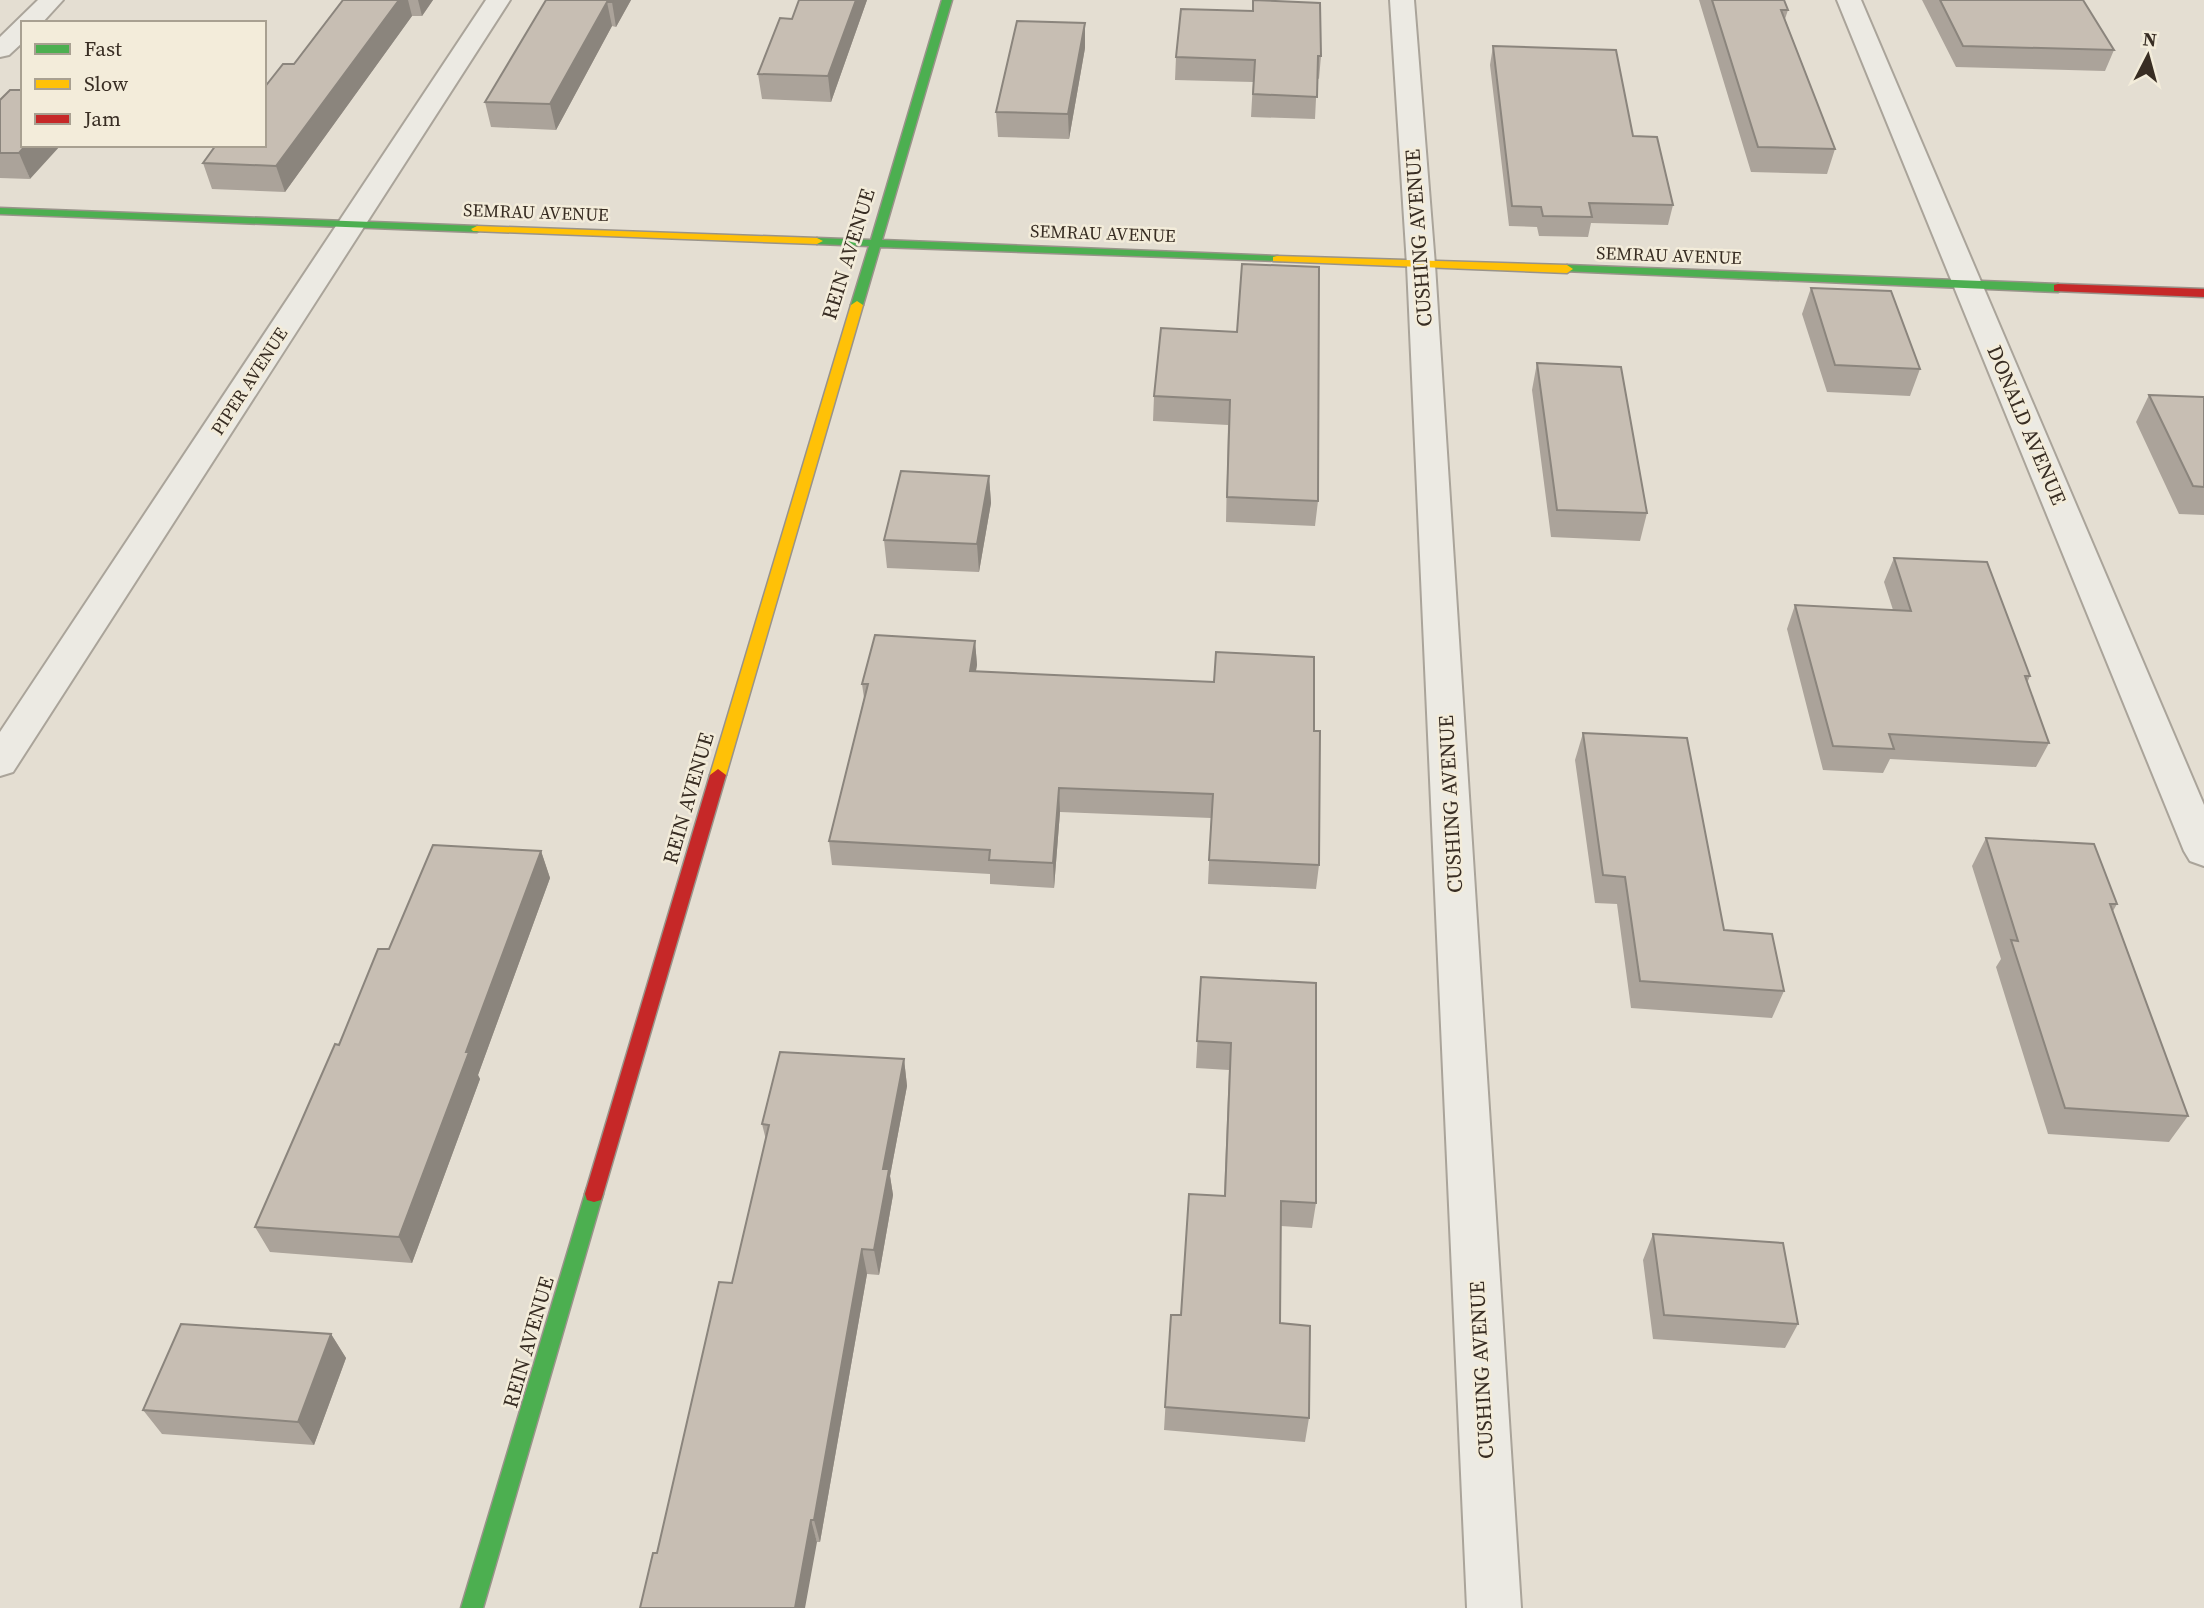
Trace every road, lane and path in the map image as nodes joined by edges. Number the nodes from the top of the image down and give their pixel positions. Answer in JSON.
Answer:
{"nodes":[{"id":1,"x":51,"y":0,"type":"edge"},
{"id":2,"x":498,"y":0,"type":"edge"},
{"id":3,"x":947,"y":0,"type":"edge"},
{"id":4,"x":1402,"y":0,"type":"edge"},
{"id":5,"x":1849,"y":0,"type":"edge"},
{"id":6,"x":30,"y":21,"type":"edge"},
{"id":7,"x":21,"y":30,"type":"edge"},
{"id":8,"x":0,"y":50,"type":"edge"},
{"id":9,"x":0,"y":211,"type":"edge"},
{"id":10,"x":351,"y":226,"type":"junction"},
{"id":11,"x":873,"y":243,"type":"junction"},
{"id":12,"x":1421,"y":265,"type":"junction"},
{"id":13,"x":1968,"y":285,"type":"junction"},
{"id":14,"x":2204,"y":293,"type":"edge"},
{"id":15,"x":0,"y":762,"type":"edge"},
{"id":16,"x":2204,"y":851,"type":"edge"},
{"id":17,"x":472,"y":1608,"type":"edge"},
{"id":18,"x":1494,"y":1608,"type":"edge"}],
"edges":[{"from":1,"to":6,"type":"street"},
{"from":2,"to":10,"type":"street","name":"PIPER AVENUE"},
{"from":3,"to":11,"type":"street","name":"REIN AVENUE"},
{"from":4,"to":12,"type":"street","name":"CUSHING AVENUE"},
{"from":5,"to":13,"type":"street","name":"DONALD AVENUE"},
{"from":7,"to":8,"type":"street"},
{"from":9,"to":10,"type":"street","name":"SEMRAU AVENUE"},
{"from":10,"to":11,"type":"street","name":"SEMRAU AVENUE"},
{"from":10,"to":15,"type":"street","name":"PIPER AVENUE"},
{"from":11,"to":12,"type":"street","name":"SEMRAU AVENUE"},
{"from":11,"to":17,"type":"street","name":"REIN AVENUE"},
{"from":12,"to":13,"type":"street","name":"SEMRAU AVENUE"},
{"from":12,"to":18,"type":"street","name":"CUSHING AVENUE"},
{"from":13,"to":14,"type":"street","name":"SEMRAU AVENUE"},
{"from":13,"to":16,"type":"street","name":"DONALD AVENUE"}]}
